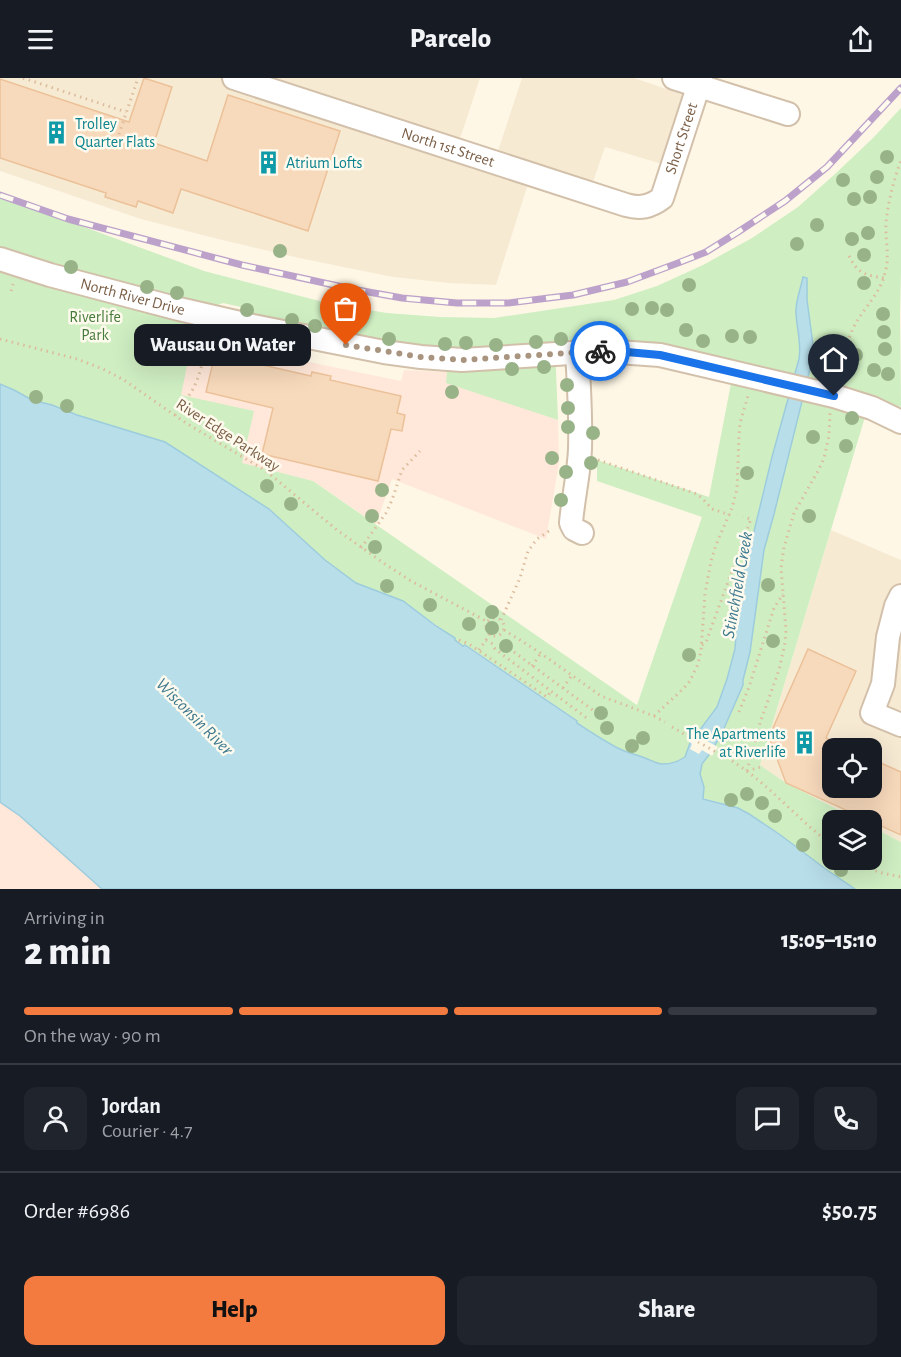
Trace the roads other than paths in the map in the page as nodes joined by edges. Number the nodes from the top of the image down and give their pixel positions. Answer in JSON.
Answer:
{"nodes":[{"id":1,"x":234,"y":78,"type":"edge"},
{"id":2,"x":674,"y":78,"type":"edge"},
{"id":3,"x":700,"y":82,"type":"edge"},
{"id":4,"x":788,"y":114,"type":"dead end"},
{"id":5,"x":662,"y":198,"type":"joint"},
{"id":6,"x":0,"y":258,"type":"edge"},
{"id":7,"x":577,"y":352,"type":"junction"},
{"id":8,"x":901,"y":422,"type":"edge"},
{"id":9,"x":577,"y":529,"type":"road end"},
{"id":10,"x":901,"y":596,"type":"edge"},
{"id":11,"x":901,"y":725,"type":"edge"}],
"edges":[{"from":1,"to":5,"type":"street","name":"North 1st Street"},
{"from":2,"to":3,"type":"street"},
{"from":3,"to":4,"type":"street"},
{"from":3,"to":5,"type":"street","name":"Short Street"},
{"from":6,"to":7,"type":"street","name":"North River Drive"},
{"from":7,"to":8,"type":"street","name":"North River Drive"},
{"from":7,"to":9,"type":"street"},
{"from":10,"to":11,"type":"street"}]}
